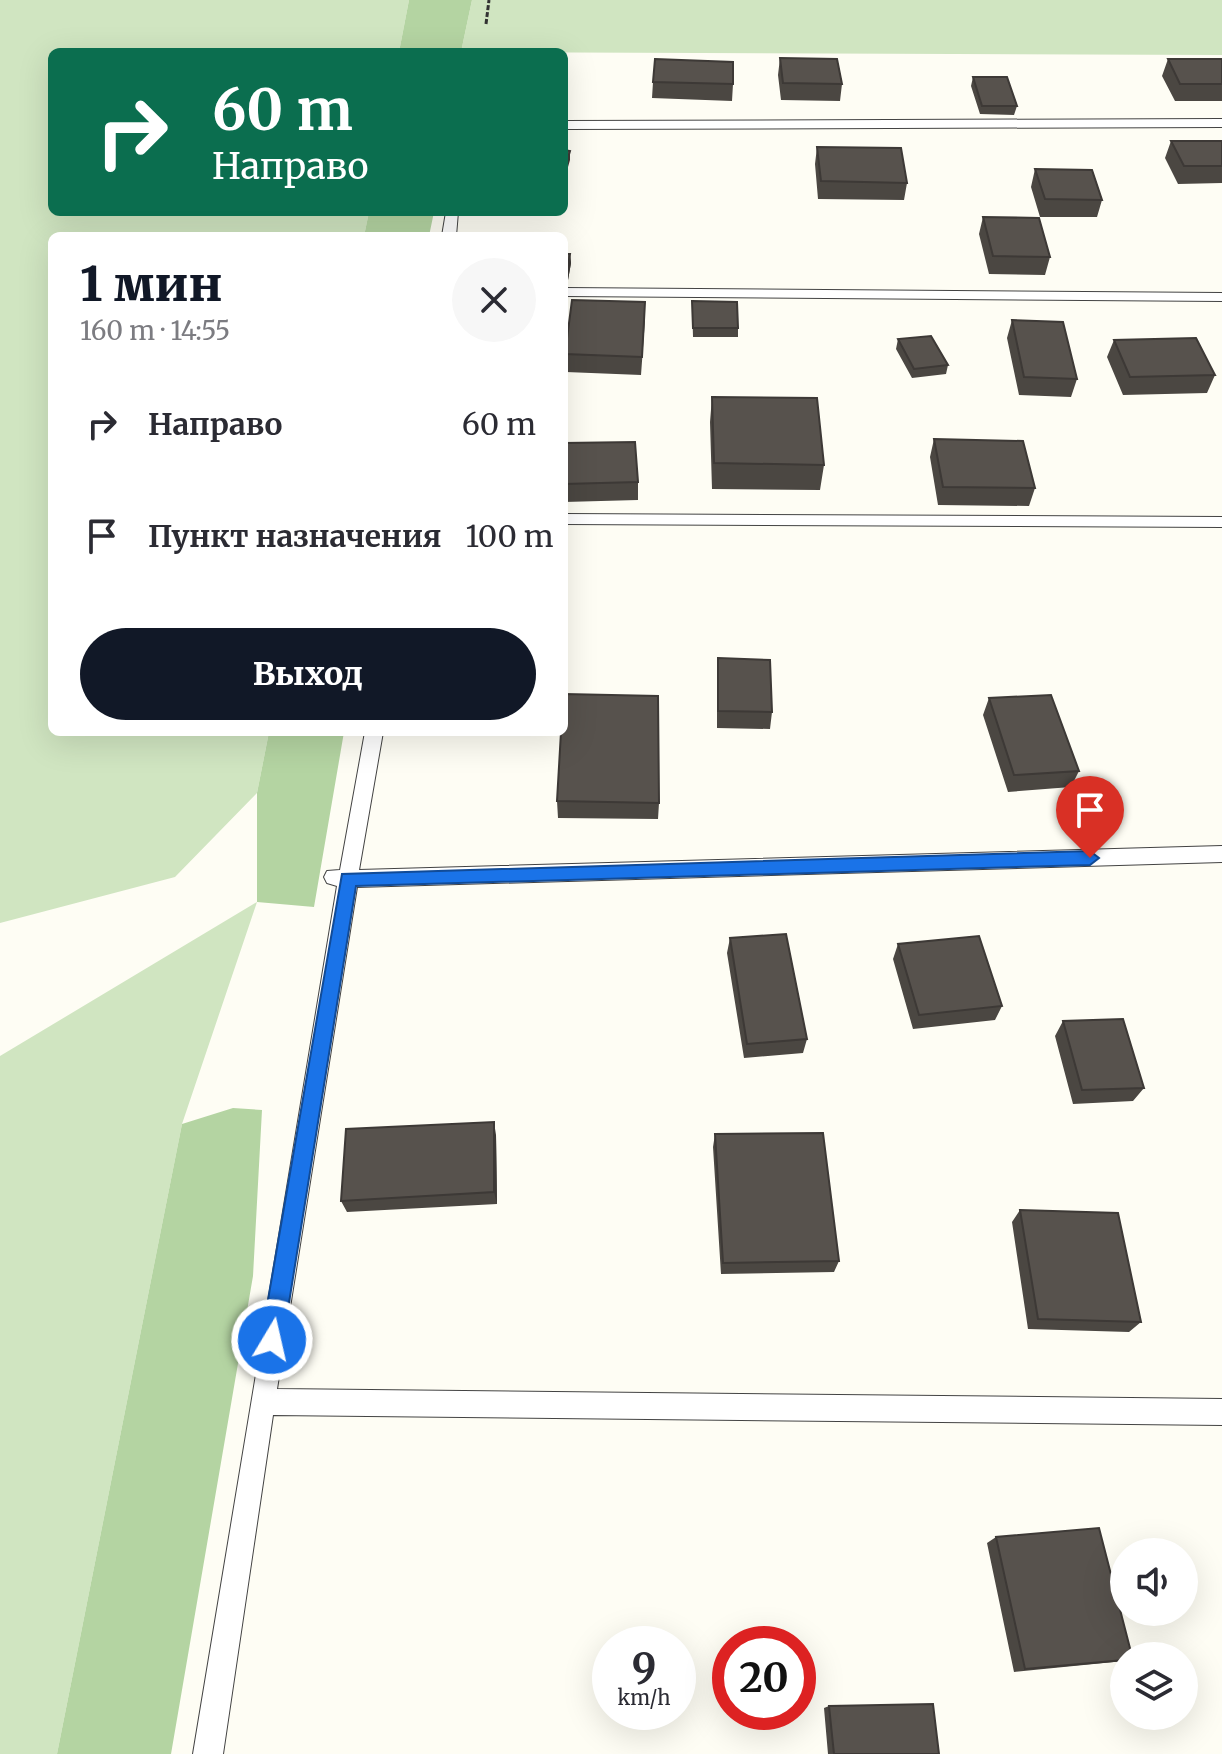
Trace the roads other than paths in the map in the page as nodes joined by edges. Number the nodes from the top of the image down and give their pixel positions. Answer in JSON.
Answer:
{"nodes":[{"id":1,"x":1222,"y":123,"type":"edge"},
{"id":2,"x":568,"y":125,"type":"edge"},
{"id":3,"x":568,"y":292,"type":"edge"},
{"id":4,"x":1222,"y":297,"type":"edge"},
{"id":5,"x":568,"y":519,"type":"edge"},
{"id":6,"x":1222,"y":522,"type":"edge"},
{"id":7,"x":373,"y":736,"type":"edge"},
{"id":8,"x":1222,"y":854,"type":"edge"},
{"id":9,"x":341,"y":878,"type":"junction"},
{"id":10,"x":262,"y":1402,"type":"junction"},
{"id":11,"x":1222,"y":1412,"type":"edge"},
{"id":12,"x":208,"y":1754,"type":"edge"}],
"edges":[{"from":1,"to":2,"type":"lane"},
{"from":3,"to":4,"type":"lane"},
{"from":5,"to":6,"type":"lane"},
{"from":7,"to":9,"type":"lane"},
{"from":8,"to":9,"type":"lane"},
{"from":9,"to":10,"type":"lane"},
{"from":10,"to":11,"type":"lane"},
{"from":10,"to":12,"type":"lane"}]}
